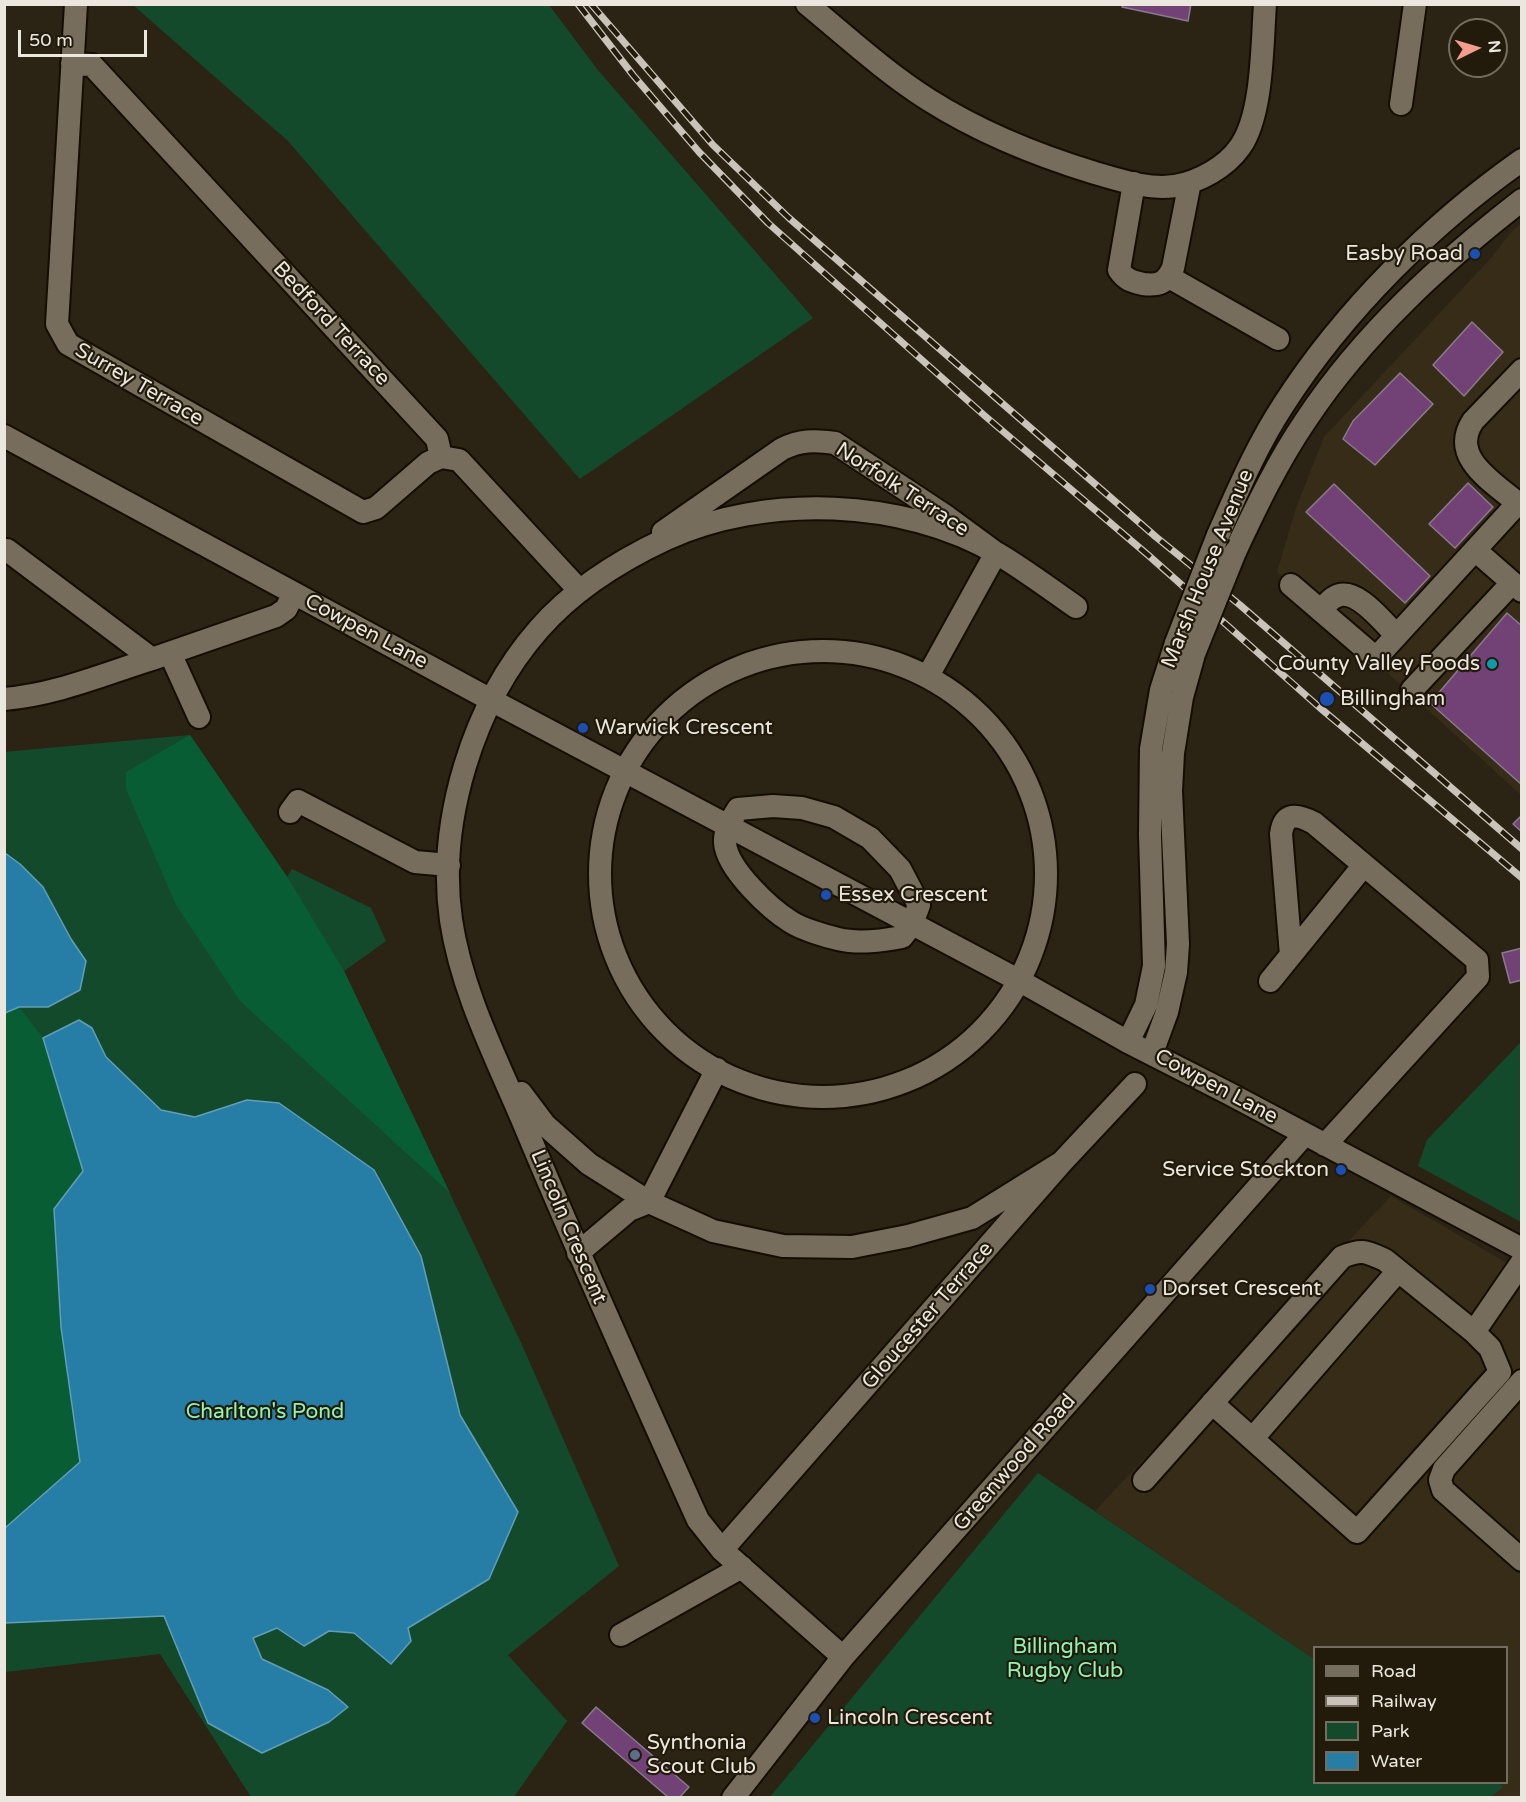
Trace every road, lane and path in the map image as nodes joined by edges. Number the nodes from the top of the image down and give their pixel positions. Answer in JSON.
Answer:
{"nodes":[{"id":1,"x":76,"y":4,"type":"edge"},
{"id":2,"x":1265,"y":4,"type":"edge"},
{"id":3,"x":1415,"y":4,"type":"edge"},
{"id":4,"x":818,"y":8,"type":"edge"},
{"id":5,"x":72,"y":64,"type":"junction"},
{"id":6,"x":1401,"y":104,"type":"dead end"},
{"id":7,"x":1521,"y":160,"type":"edge"},
{"id":8,"x":1190,"y":182,"type":"junction"},
{"id":9,"x":1134,"y":183,"type":"junction"},
{"id":10,"x":1521,"y":200,"type":"edge"},
{"id":11,"x":1412,"y":251,"type":"junction"},
{"id":12,"x":1435,"y":271,"type":"junction"},
{"id":13,"x":1169,"y":277,"type":"junction"},
{"id":14,"x":1277,"y":342,"type":"dead end"},
{"id":15,"x":1521,"y":370,"type":"edge"},
{"id":16,"x":4,"y":436,"type":"edge"},
{"id":17,"x":441,"y":457,"type":"junction"},
{"id":18,"x":1520,"y":505,"type":"edge"},
{"id":19,"x":7,"y":550,"type":"dead end"},
{"id":20,"x":1475,"y":550,"type":"junction"},
{"id":21,"x":996,"y":553,"type":"junction"},
{"id":22,"x":627,"y":557,"type":"junction"},
{"id":23,"x":1291,"y":585,"type":"dead end"},
{"id":24,"x":1517,"y":587,"type":"edge"},
{"id":25,"x":580,"y":591,"type":"junction"},
{"id":26,"x":294,"y":593,"type":"junction"},
{"id":27,"x":1076,"y":607,"type":"dead end"},
{"id":28,"x":1321,"y":610,"type":"junction"},
{"id":29,"x":1396,"y":635,"type":"junction"},
{"id":30,"x":1185,"y":649,"type":"junction"},
{"id":31,"x":161,"y":656,"type":"junction"},
{"id":32,"x":928,"y":676,"type":"junction"},
{"id":33,"x":1412,"y":690,"type":"dead end"},
{"id":34,"x":4,"y":699,"type":"edge"},
{"id":35,"x":491,"y":700,"type":"junction"},
{"id":36,"x":198,"y":717,"type":"dead end"},
{"id":37,"x":626,"y":771,"type":"junction"},
{"id":38,"x":290,"y":812,"type":"dead end"},
{"id":39,"x":728,"y":826,"type":"junction"},
{"id":40,"x":1364,"y":865,"type":"junction"},
{"id":41,"x":449,"y":866,"type":"junction"},
{"id":42,"x":912,"y":924,"type":"junction"},
{"id":43,"x":1291,"y":955,"type":"junction"},
{"id":44,"x":1020,"y":981,"type":"junction"},
{"id":45,"x":1270,"y":981,"type":"dead end"},
{"id":46,"x":1128,"y":1042,"type":"junction"},
{"id":47,"x":1152,"y":1053,"type":"junction"},
{"id":48,"x":500,"y":1066,"type":"junction"},
{"id":49,"x":717,"y":1069,"type":"junction"},
{"id":50,"x":1135,"y":1084,"type":"dead end"},
{"id":51,"x":1305,"y":1134,"type":"junction"},
{"id":52,"x":1324,"y":1145,"type":"junction"},
{"id":53,"x":1062,"y":1162,"type":"junction"},
{"id":54,"x":649,"y":1202,"type":"junction"},
{"id":55,"x":972,"y":1218,"type":"junction"},
{"id":56,"x":990,"y":1246,"type":"junction"},
{"id":57,"x":1521,"y":1249,"type":"edge"},
{"id":58,"x":578,"y":1253,"type":"junction"},
{"id":59,"x":1521,"y":1262,"type":"edge"},
{"id":60,"x":1398,"y":1271,"type":"junction"},
{"id":61,"x":1474,"y":1332,"type":"junction"},
{"id":62,"x":1521,"y":1381,"type":"edge"},
{"id":63,"x":1212,"y":1403,"type":"junction"},
{"id":64,"x":1253,"y":1438,"type":"junction"},
{"id":65,"x":1144,"y":1480,"type":"dead end"},
{"id":66,"x":722,"y":1550,"type":"junction"},
{"id":67,"x":1521,"y":1560,"type":"edge"},
{"id":68,"x":742,"y":1567,"type":"junction"},
{"id":69,"x":618,"y":1637,"type":"dead end"},
{"id":70,"x":843,"y":1657,"type":"junction"},
{"id":71,"x":733,"y":1797,"type":"edge"}],
"edges":[{"from":1,"to":5,"type":"street","name":"Surrey Terrace"},
{"from":2,"to":8,"type":"street"},
{"from":3,"to":6,"type":"street"},
{"from":4,"to":9,"type":"street"},
{"from":5,"to":17,"type":"street","name":"Bedford Terrace"},
{"from":5,"to":17,"type":"street","name":"Surrey Terrace"},
{"from":7,"to":11,"type":"street","name":"Marsh House Avenue"},
{"from":8,"to":9,"type":"street"},
{"from":8,"to":13,"type":"street"},
{"from":9,"to":13,"type":"street"},
{"from":10,"to":12,"type":"street","name":"Marsh House Avenue"},
{"from":11,"to":12,"type":"street"},
{"from":11,"to":30,"type":"street","name":"Marsh House Avenue","bridge":true},
{"from":12,"to":30,"type":"street","name":"Marsh House Avenue","bridge":true},
{"from":13,"to":14,"type":"street"},
{"from":15,"to":18,"type":"street"},
{"from":16,"to":26,"type":"street","name":"Cowpen Lane"},
{"from":17,"to":25,"type":"street"},
{"from":18,"to":20,"type":"street"},
{"from":19,"to":31,"type":"street"},
{"from":20,"to":24,"type":"street"},
{"from":20,"to":29,"type":"street"},
{"from":21,"to":22,"type":"street"},
{"from":21,"to":22,"type":"street","name":"Norfolk Terrace"},
{"from":21,"to":27,"type":"street"},
{"from":21,"to":32,"type":"street"},
{"from":22,"to":25,"type":"street"},
{"from":23,"to":28,"type":"street"},
{"from":24,"to":33,"type":"street"},
{"from":25,"to":35,"type":"street"},
{"from":26,"to":31,"type":"street"},
{"from":26,"to":35,"type":"street","name":"Cowpen Lane"},
{"from":28,"to":29,"type":"street"},
{"from":28,"to":29,"type":"street"},
{"from":30,"to":46,"type":"street","name":"Marsh House Avenue"},
{"from":30,"to":47,"type":"street","name":"Marsh House Avenue"},
{"from":31,"to":34,"type":"street"},
{"from":31,"to":36,"type":"street"},
{"from":32,"to":37,"type":"street"},
{"from":32,"to":44,"type":"street"},
{"from":35,"to":37,"type":"street","name":"Cowpen Lane"},
{"from":35,"to":41,"type":"street","name":"Lincoln Crescent"},
{"from":37,"to":39,"type":"street","name":"Cowpen Lane"},
{"from":37,"to":49,"type":"street"},
{"from":38,"to":41,"type":"street"},
{"from":39,"to":42,"type":"street","name":"Cowpen Lane"},
{"from":39,"to":42,"type":"street"},
{"from":39,"to":42,"type":"street"},
{"from":40,"to":43,"type":"street"},
{"from":40,"to":43,"type":"street"},
{"from":40,"to":52,"type":"street"},
{"from":41,"to":48,"type":"street","name":"Lincoln Crescent"},
{"from":42,"to":44,"type":"street","name":"Cowpen Lane"},
{"from":43,"to":45,"type":"street"},
{"from":44,"to":46,"type":"street","name":"Cowpen Lane"},
{"from":44,"to":49,"type":"street"},
{"from":46,"to":47,"type":"street","name":"Cowpen Lane"},
{"from":47,"to":51,"type":"street","name":"Cowpen Lane"},
{"from":48,"to":54,"type":"street"},
{"from":48,"to":58,"type":"street","name":"Lincoln Crescent"},
{"from":49,"to":54,"type":"street"},
{"from":50,"to":53,"type":"street","name":"Gloucester Terrace"},
{"from":51,"to":52,"type":"street","name":"Cowpen Lane"},
{"from":51,"to":70,"type":"street","name":"Greenwood Road"},
{"from":52,"to":57,"type":"street","name":"Cowpen Lane"},
{"from":53,"to":55,"type":"street"},
{"from":53,"to":56,"type":"street","name":"Gloucester Terrace"},
{"from":54,"to":55,"type":"street"},
{"from":54,"to":58,"type":"street"},
{"from":55,"to":56,"type":"street"},
{"from":56,"to":66,"type":"street","name":"Gloucester Terrace"},
{"from":58,"to":66,"type":"street","name":"Lincoln Crescent"},
{"from":59,"to":61,"type":"street"},
{"from":60,"to":61,"type":"street"},
{"from":60,"to":63,"type":"street"},
{"from":60,"to":64,"type":"street"},
{"from":61,"to":64,"type":"street"},
{"from":62,"to":67,"type":"street"},
{"from":63,"to":64,"type":"street"},
{"from":63,"to":65,"type":"street"},
{"from":66,"to":68,"type":"street","name":"Lincoln Crescent"},
{"from":68,"to":69,"type":"street"},
{"from":68,"to":70,"type":"street","name":"Lincoln Crescent"},
{"from":70,"to":71,"type":"street","name":"Greenwood Road"}]}
